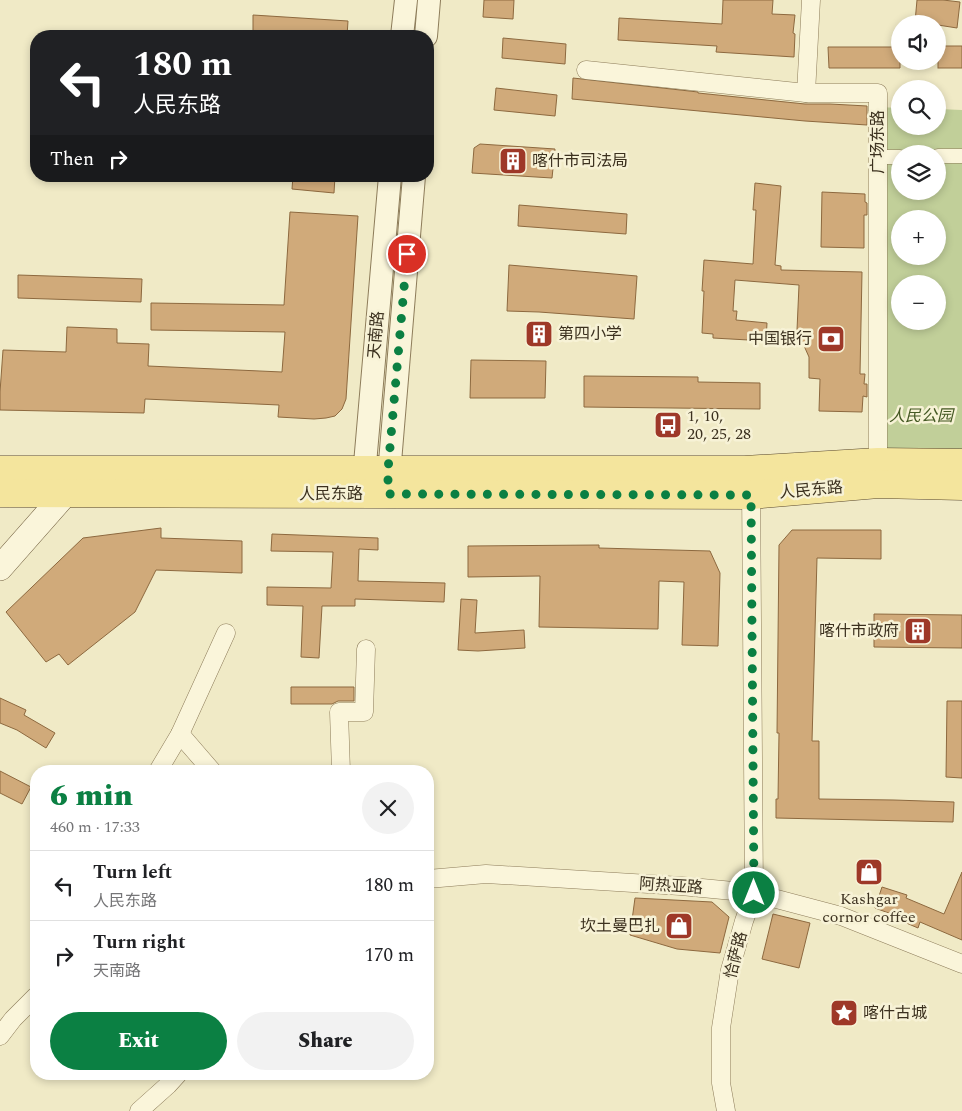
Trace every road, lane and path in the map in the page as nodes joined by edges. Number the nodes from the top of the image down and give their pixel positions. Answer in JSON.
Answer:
{"nodes":[{"id":1,"x":406,"y":0,"type":"edge"},
{"id":2,"x":429,"y":0,"type":"edge"},
{"id":3,"x":810,"y":0,"type":"edge"},
{"id":4,"x":403,"y":30,"type":"edge"},
{"id":5,"x":426,"y":30,"type":"edge"},
{"id":6,"x":586,"y":70,"type":"dead end"},
{"id":7,"x":806,"y":93,"type":"junction"},
{"id":8,"x":946,"y":156,"type":"edge"},
{"id":9,"x":962,"y":156,"type":"edge"},
{"id":10,"x":878,"y":157,"type":"junction"},
{"id":11,"x":891,"y":157,"type":"edge"},
{"id":12,"x":390,"y":182,"type":"edge"},
{"id":13,"x":413,"y":182,"type":"edge"},
{"id":14,"x":962,"y":463,"type":"edge"},
{"id":15,"x":0,"y":470,"type":"edge"},
{"id":16,"x":878,"y":473,"type":"junction"},
{"id":17,"x":376,"y":482,"type":"junction"},
{"id":18,"x":751,"y":482,"type":"junction"},
{"id":19,"x":962,"y":486,"type":"edge"},
{"id":20,"x":0,"y":493,"type":"edge"},
{"id":21,"x":66,"y":493,"type":"junction"},
{"id":22,"x":0,"y":568,"type":"edge"},
{"id":23,"x":226,"y":633,"type":"dead end"},
{"id":24,"x":366,"y":649,"type":"dead end"},
{"id":25,"x":180,"y":734,"type":"junction"},
{"id":26,"x":162,"y":765,"type":"edge"},
{"id":27,"x":207,"y":765,"type":"edge"},
{"id":28,"x":341,"y":765,"type":"edge"},
{"id":29,"x":434,"y":878,"type":"edge"},
{"id":30,"x":754,"y":893,"type":"junction"},
{"id":31,"x":962,"y":964,"type":"edge"},
{"id":32,"x":30,"y":1002,"type":"edge"},
{"id":33,"x":0,"y":1036,"type":"edge"},
{"id":34,"x":173,"y":1080,"type":"edge"},
{"id":35,"x":138,"y":1111,"type":"edge"},
{"id":36,"x":726,"y":1111,"type":"edge"}],
"edges":[{"from":1,"to":4,"type":"street"},
{"from":2,"to":5,"type":"street"},
{"from":3,"to":7,"type":"street"},
{"from":6,"to":7,"type":"street","name":"广场东路"},
{"from":7,"to":10,"type":"street","name":"广场东路"},
{"from":8,"to":9,"type":"street"},
{"from":10,"to":11,"type":"street"},
{"from":10,"to":16,"type":"street","name":"广场东路"},
{"from":12,"to":17,"type":"street","name":"天南路"},
{"from":13,"to":17,"type":"street","name":"天南路"},
{"from":14,"to":16,"type":"main road","name":"人民东路"},
{"from":15,"to":17,"type":"main road","name":"人民东路"},
{"from":16,"to":18,"type":"main road","name":"人民东路"},
{"from":16,"to":19,"type":"main road","name":"人民东路"},
{"from":17,"to":18,"type":"main road","name":"人民东路"},
{"from":17,"to":21,"type":"main road","name":"人民东路"},
{"from":18,"to":30,"type":"street","name":"恰萨路"},
{"from":20,"to":21,"type":"main road","name":"人民东路"},
{"from":21,"to":22,"type":"main road"},
{"from":23,"to":25,"type":"street"},
{"from":24,"to":28,"type":"street"},
{"from":25,"to":26,"type":"street"},
{"from":25,"to":27,"type":"street"},
{"from":29,"to":30,"type":"street","name":"阿热亚路"},
{"from":30,"to":31,"type":"street","name":"阿热亚路"},
{"from":30,"to":36,"type":"street","name":"恰萨路"},
{"from":32,"to":33,"type":"street"},
{"from":34,"to":35,"type":"street"}]}
